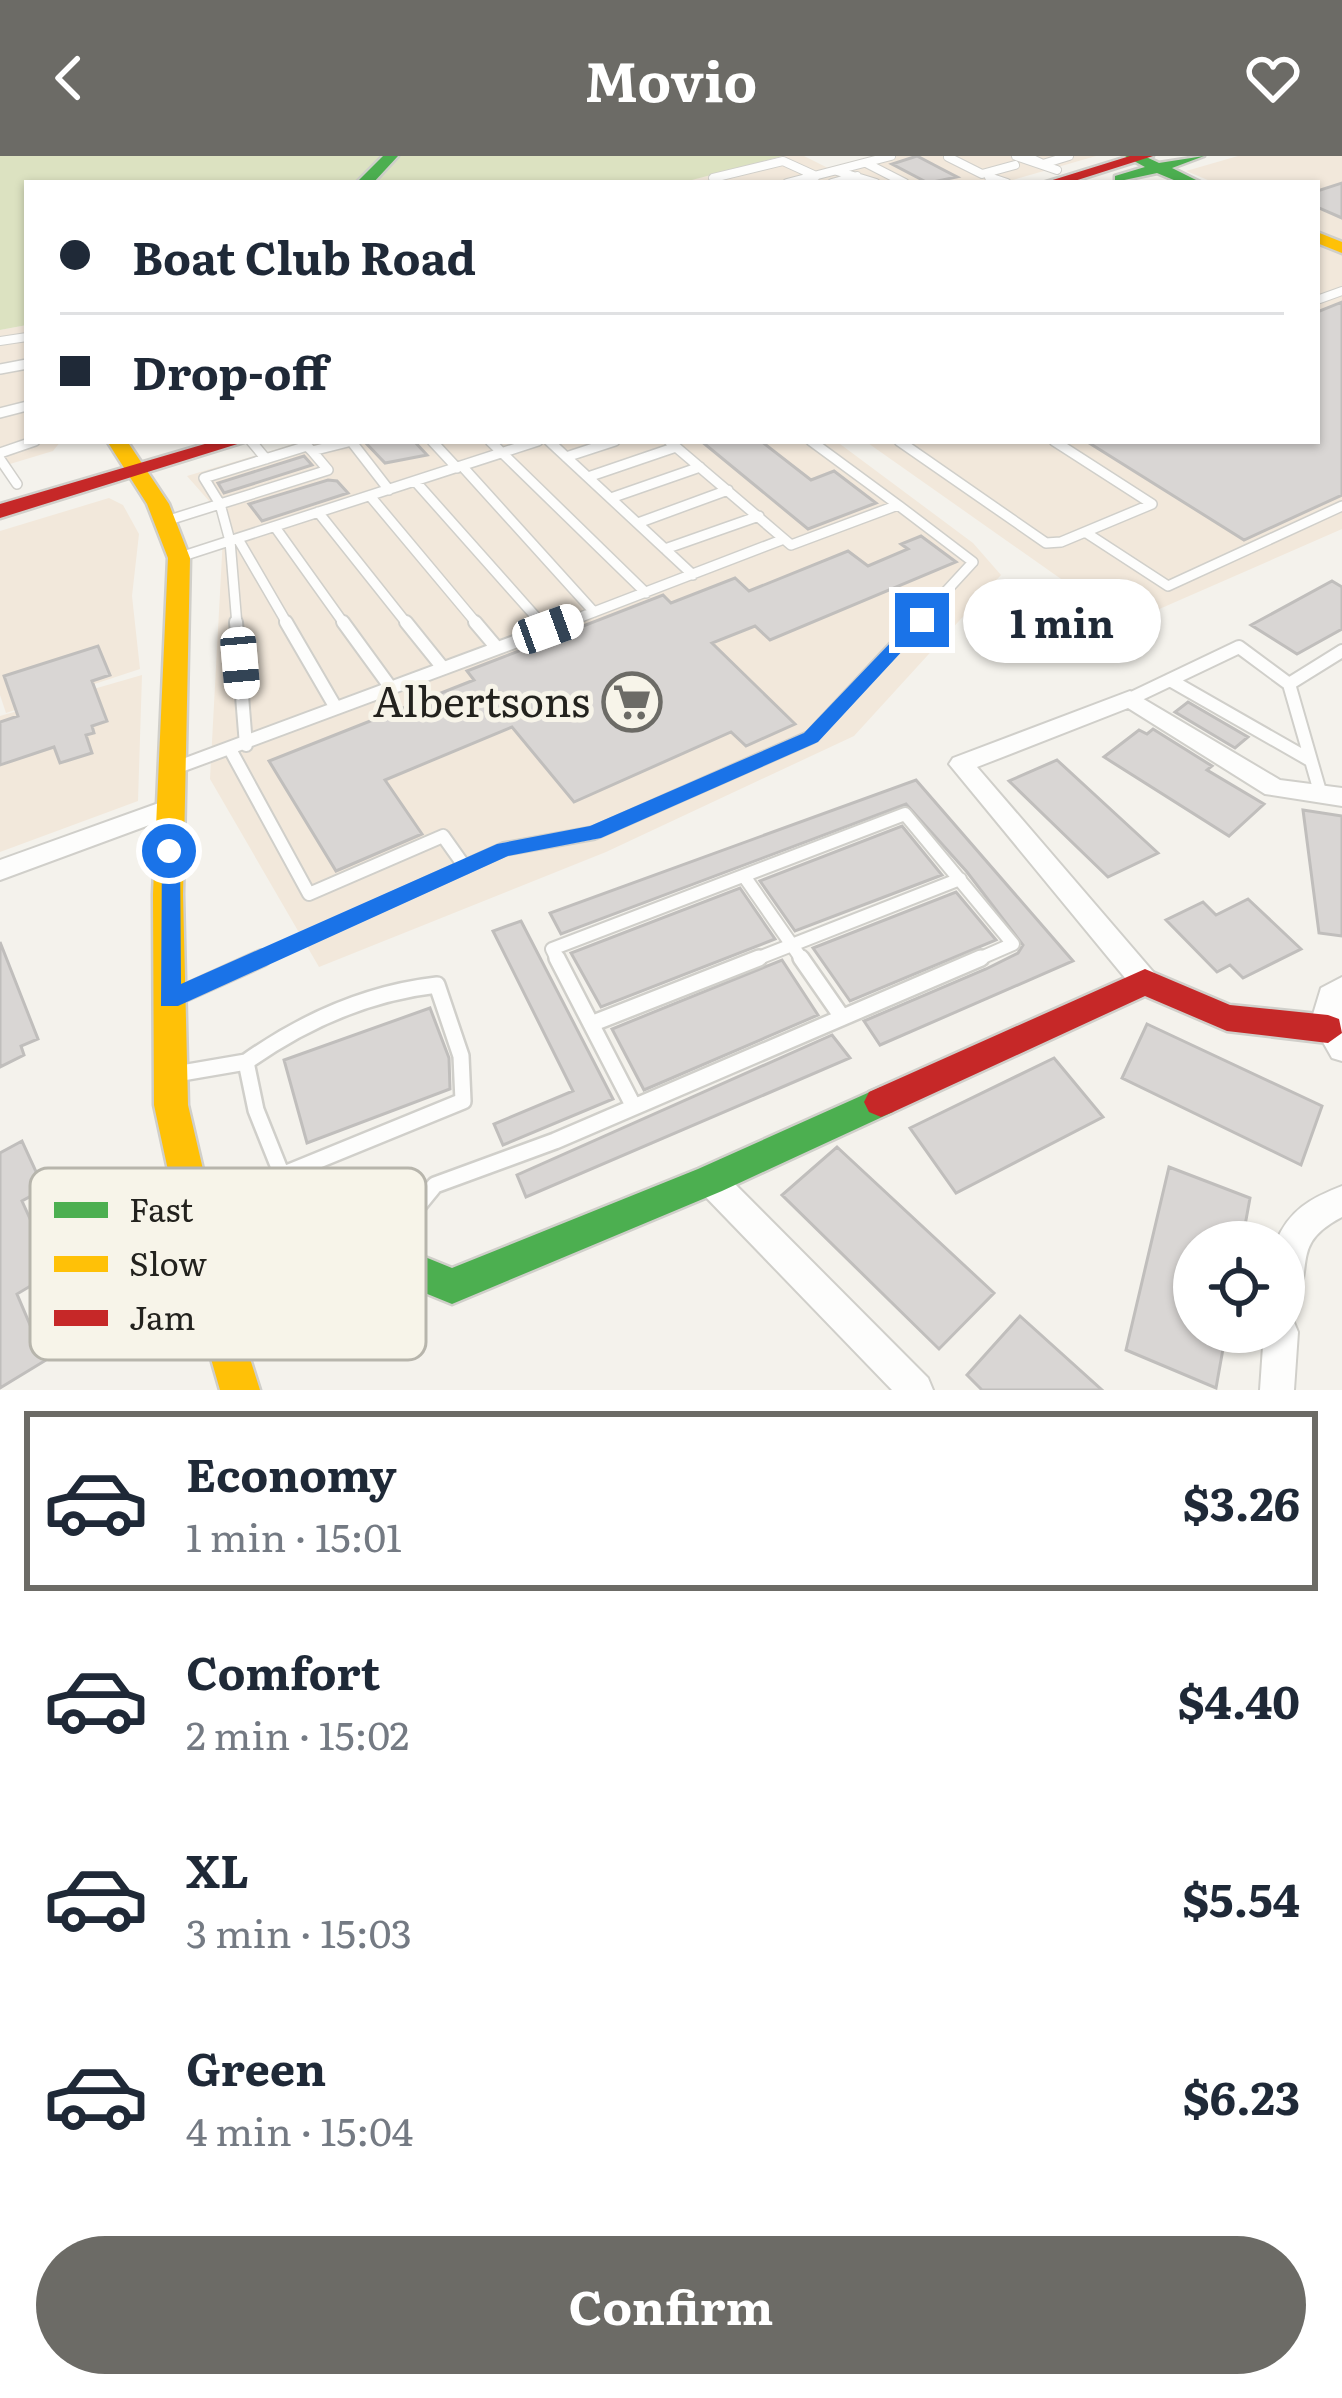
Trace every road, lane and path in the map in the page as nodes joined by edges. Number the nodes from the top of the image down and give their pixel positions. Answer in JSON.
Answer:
{"nodes":[{"id":1,"x":391,"y":156,"type":"edge"},
{"id":2,"x":892,"y":156,"type":"edge"},
{"id":3,"x":949,"y":156,"type":"edge"},
{"id":4,"x":1026,"y":156,"type":"edge"},
{"id":5,"x":1197,"y":156,"type":"edge"},
{"id":6,"x":1143,"y":159,"type":"edge"},
{"id":7,"x":1016,"y":160,"type":"edge"},
{"id":8,"x":866,"y":163,"type":"junction"},
{"id":9,"x":835,"y":171,"type":"junction"},
{"id":10,"x":1073,"y":171,"type":"edge"},
{"id":11,"x":816,"y":176,"type":"junction"},
{"id":12,"x":858,"y":176,"type":"junction"},
{"id":13,"x":985,"y":176,"type":"junction"},
{"id":14,"x":367,"y":180,"type":"edge"},
{"id":15,"x":715,"y":180,"type":"edge"},
{"id":16,"x":800,"y":180,"type":"edge"},
{"id":17,"x":843,"y":180,"type":"edge"},
{"id":18,"x":868,"y":180,"type":"edge"},
{"id":19,"x":899,"y":180,"type":"edge"},
{"id":20,"x":975,"y":180,"type":"edge"},
{"id":21,"x":998,"y":180,"type":"edge"},
{"id":22,"x":1188,"y":180,"type":"edge"},
{"id":23,"x":28,"y":444,"type":"edge"},
{"id":24,"x":157,"y":444,"type":"edge"},
{"id":25,"x":227,"y":444,"type":"edge"},
{"id":26,"x":254,"y":444,"type":"edge"},
{"id":27,"x":342,"y":444,"type":"edge"},
{"id":28,"x":352,"y":444,"type":"edge"},
{"id":29,"x":435,"y":444,"type":"edge"},
{"id":30,"x":494,"y":444,"type":"edge"},
{"id":31,"x":525,"y":444,"type":"edge"},
{"id":32,"x":552,"y":444,"type":"edge"},
{"id":33,"x":606,"y":444,"type":"edge"},
{"id":34,"x":673,"y":444,"type":"edge"},
{"id":35,"x":815,"y":444,"type":"edge"},
{"id":36,"x":903,"y":444,"type":"edge"},
{"id":37,"x":1059,"y":444,"type":"edge"},
{"id":38,"x":204,"y":451,"type":"junction"},
{"id":39,"x":312,"y":451,"type":"junction"},
{"id":40,"x":503,"y":452,"type":"junction"},
{"id":41,"x":126,"y":455,"type":"edge"},
{"id":42,"x":0,"y":456,"type":"edge"},
{"id":43,"x":566,"y":457,"type":"junction"},
{"id":44,"x":266,"y":459,"type":"junction"},
{"id":45,"x":460,"y":466,"type":"junction"},
{"id":46,"x":700,"y":467,"type":"junction"},
{"id":47,"x":224,"y":472,"type":"junction"},
{"id":48,"x":588,"y":477,"type":"junction"},
{"id":49,"x":415,"y":481,"type":"junction"},
{"id":50,"x":9,"y":487,"type":"edge"},
{"id":51,"x":388,"y":490,"type":"junction"},
{"id":52,"x":728,"y":490,"type":"junction"},
{"id":53,"x":370,"y":496,"type":"junction"},
{"id":54,"x":611,"y":498,"type":"junction"},
{"id":55,"x":220,"y":504,"type":"junction"},
{"id":56,"x":898,"y":505,"type":"junction"},
{"id":57,"x":1342,"y":506,"type":"edge"},
{"id":58,"x":0,"y":511,"type":"edge"},
{"id":59,"x":318,"y":512,"type":"junction"},
{"id":60,"x":759,"y":516,"type":"junction"},
{"id":61,"x":166,"y":521,"type":"junction"},
{"id":62,"x":638,"y":523,"type":"junction"},
{"id":63,"x":275,"y":526,"type":"junction"},
{"id":64,"x":1085,"y":532,"type":"junction"},
{"id":65,"x":784,"y":539,"type":"junction"},
{"id":66,"x":234,"y":540,"type":"junction"},
{"id":67,"x":665,"y":549,"type":"junction"},
{"id":68,"x":179,"y":558,"type":"junction"},
{"id":69,"x":693,"y":575,"type":"junction"},
{"id":70,"x":646,"y":593,"type":"junction"},
{"id":71,"x":594,"y":612,"type":"junction"},
{"id":72,"x":548,"y":629,"type":"junction"},
{"id":73,"x":496,"y":648,"type":"junction"},
{"id":74,"x":1342,"y":651,"type":"edge"},
{"id":75,"x":443,"y":668,"type":"junction"},
{"id":76,"x":1170,"y":680,"type":"junction"},
{"id":77,"x":1289,"y":684,"type":"junction"},
{"id":78,"x":391,"y":688,"type":"junction"},
{"id":79,"x":1130,"y":699,"type":"junction"},
{"id":80,"x":336,"y":708,"type":"junction"},
{"id":81,"x":246,"y":745,"type":"junction"},
{"id":82,"x":231,"y":751,"type":"junction"},
{"id":83,"x":1311,"y":760,"type":"junction"},
{"id":84,"x":171,"y":769,"type":"junction"},
{"id":85,"x":1332,"y":796,"type":"edge"},
{"id":86,"x":170,"y":808,"type":"junction"},
{"id":87,"x":465,"y":866,"type":"junction"},
{"id":88,"x":0,"y":870,"type":"edge"},
{"id":89,"x":744,"y":876,"type":"junction"},
{"id":90,"x":960,"y":879,"type":"junction"},
{"id":91,"x":792,"y":945,"type":"junction"},
{"id":92,"x":1145,"y":982,"type":"junction"},
{"id":93,"x":1342,"y":988,"type":"edge"},
{"id":94,"x":170,"y":1000,"type":"junction"},
{"id":95,"x":842,"y":1017,"type":"junction"},
{"id":96,"x":591,"y":1024,"type":"junction"},
{"id":97,"x":1335,"y":1039,"type":"edge"},
{"id":98,"x":246,"y":1062,"type":"junction"},
{"id":99,"x":170,"y":1075,"type":"junction"},
{"id":100,"x":634,"y":1107,"type":"junction"},
{"id":101,"x":185,"y":1168,"type":"edge"},
{"id":102,"x":279,"y":1168,"type":"edge"},
{"id":103,"x":303,"y":1168,"type":"edge"},
{"id":104,"x":710,"y":1180,"type":"junction"},
{"id":105,"x":426,"y":1196,"type":"edge"},
{"id":106,"x":1342,"y":1202,"type":"edge"},
{"id":107,"x":1305,"y":1223,"type":"edge"},
{"id":108,"x":426,"y":1275,"type":"edge"},
{"id":109,"x":1280,"y":1353,"type":"edge"},
{"id":110,"x":231,"y":1360,"type":"edge"},
{"id":111,"x":240,"y":1390,"type":"edge"},
{"id":112,"x":916,"y":1390,"type":"edge"},
{"id":113,"x":1277,"y":1390,"type":"edge"}],
"edges":[{"from":1,"to":14,"type":"main road"},
{"from":2,"to":8,"type":"lane"},
{"from":3,"to":13,"type":"lane"},
{"from":4,"to":10,"type":"lane"},
{"from":5,"to":6,"type":"main road"},
{"from":6,"to":10,"type":"main road"},
{"from":6,"to":22,"type":"main road"},
{"from":7,"to":10,"type":"lane"},
{"from":7,"to":13,"type":"lane"},
{"from":8,"to":9,"type":"lane"},
{"from":8,"to":19,"type":"lane"},
{"from":9,"to":11,"type":"lane"},
{"from":9,"to":12,"type":"lane"},
{"from":11,"to":15,"type":"lane"},
{"from":11,"to":16,"type":"lane"},
{"from":12,"to":17,"type":"lane"},
{"from":12,"to":18,"type":"lane"},
{"from":13,"to":20,"type":"lane"},
{"from":13,"to":21,"type":"lane"},
{"from":23,"to":42,"type":"lane"},
{"from":24,"to":41,"type":"main road"},
{"from":25,"to":38,"type":"main road"},
{"from":26,"to":44,"type":"lane"},
{"from":27,"to":39,"type":"lane"},
{"from":28,"to":51,"type":"lane"},
{"from":29,"to":45,"type":"lane"},
{"from":30,"to":40,"type":"lane"},
{"from":31,"to":40,"type":"lane"},
{"from":32,"to":43,"type":"lane"},
{"from":33,"to":43,"type":"lane"},
{"from":34,"to":46,"type":"lane"},
{"from":34,"to":48,"type":"lane"},
{"from":35,"to":56,"type":"lane"},
{"from":36,"to":64,"type":"lane"},
{"from":37,"to":64,"type":"lane"},
{"from":38,"to":41,"type":"main road"},
{"from":38,"to":47,"type":"lane"},
{"from":39,"to":44,"type":"lane"},
{"from":39,"to":55,"type":"lane"},
{"from":40,"to":45,"type":"lane"},
{"from":40,"to":70,"type":"lane"},
{"from":41,"to":50,"type":"main road"},
{"from":41,"to":58,"type":"main road"},
{"from":41,"to":61,"type":"main road"},
{"from":42,"to":50,"type":"lane"},
{"from":43,"to":48,"type":"lane"},
{"from":44,"to":47,"type":"lane"},
{"from":45,"to":49,"type":"lane"},
{"from":45,"to":71,"type":"lane"},
{"from":46,"to":52,"type":"lane"},
{"from":46,"to":54,"type":"lane"},
{"from":47,"to":55,"type":"lane"},
{"from":48,"to":54,"type":"lane"},
{"from":49,"to":51,"type":"lane"},
{"from":49,"to":72,"type":"lane"},
{"from":51,"to":53,"type":"lane"},
{"from":52,"to":60,"type":"lane"},
{"from":52,"to":62,"type":"lane"},
{"from":53,"to":59,"type":"lane"},
{"from":53,"to":73,"type":"lane"},
{"from":54,"to":62,"type":"lane"},
{"from":55,"to":61,"type":"lane"},
{"from":55,"to":66,"type":"lane"},
{"from":56,"to":65,"type":"lane"},
{"from":56,"to":87,"type":"lane"},
{"from":57,"to":64,"type":"lane"},
{"from":59,"to":63,"type":"lane"},
{"from":59,"to":75,"type":"lane"},
{"from":60,"to":65,"type":"lane"},
{"from":60,"to":67,"type":"lane"},
{"from":61,"to":68,"type":"main road"},
{"from":62,"to":67,"type":"lane"},
{"from":63,"to":66,"type":"lane"},
{"from":63,"to":78,"type":"lane"},
{"from":65,"to":69,"type":"lane"},
{"from":66,"to":68,"type":"lane"},
{"from":66,"to":80,"type":"lane"},
{"from":66,"to":81,"type":"lane"},
{"from":67,"to":69,"type":"lane"},
{"from":68,"to":84,"type":"main road"},
{"from":69,"to":70,"type":"lane"},
{"from":70,"to":71,"type":"lane"},
{"from":71,"to":72,"type":"lane"},
{"from":72,"to":73,"type":"lane"},
{"from":73,"to":75,"type":"lane"},
{"from":74,"to":77,"type":"lane"},
{"from":75,"to":78,"type":"lane"},
{"from":76,"to":77,"type":"lane"},
{"from":76,"to":79,"type":"lane"},
{"from":76,"to":83,"type":"lane"},
{"from":77,"to":83,"type":"lane"},
{"from":78,"to":80,"type":"lane"},
{"from":79,"to":85,"type":"street"},
{"from":79,"to":92,"type":"street"},
{"from":80,"to":81,"type":"lane"},
{"from":81,"to":82,"type":"lane"},
{"from":82,"to":84,"type":"lane"},
{"from":82,"to":87,"type":"lane"},
{"from":83,"to":85,"type":"lane"},
{"from":84,"to":86,"type":"main road"},
{"from":86,"to":88,"type":"street"},
{"from":86,"to":94,"type":"main road"},
{"from":87,"to":94,"type":"lane"},
{"from":89,"to":90,"type":"lane"},
{"from":89,"to":91,"type":"lane"},
{"from":89,"to":96,"type":"lane"},
{"from":90,"to":91,"type":"lane"},
{"from":90,"to":95,"type":"lane"},
{"from":91,"to":95,"type":"lane"},
{"from":91,"to":96,"type":"lane"},
{"from":92,"to":97,"type":"main road"},
{"from":92,"to":104,"type":"main road"},
{"from":93,"to":97,"type":"street"},
{"from":94,"to":99,"type":"main road"},
{"from":95,"to":100,"type":"lane"},
{"from":96,"to":100,"type":"lane"},
{"from":98,"to":99,"type":"lane"},
{"from":98,"to":102,"type":"lane"},
{"from":98,"to":103,"type":"lane"},
{"from":99,"to":101,"type":"main road"},
{"from":100,"to":105,"type":"lane"},
{"from":104,"to":108,"type":"main road"},
{"from":104,"to":112,"type":"street"},
{"from":106,"to":107,"type":"street"},
{"from":109,"to":113,"type":"street"},
{"from":110,"to":111,"type":"main road"}]}
